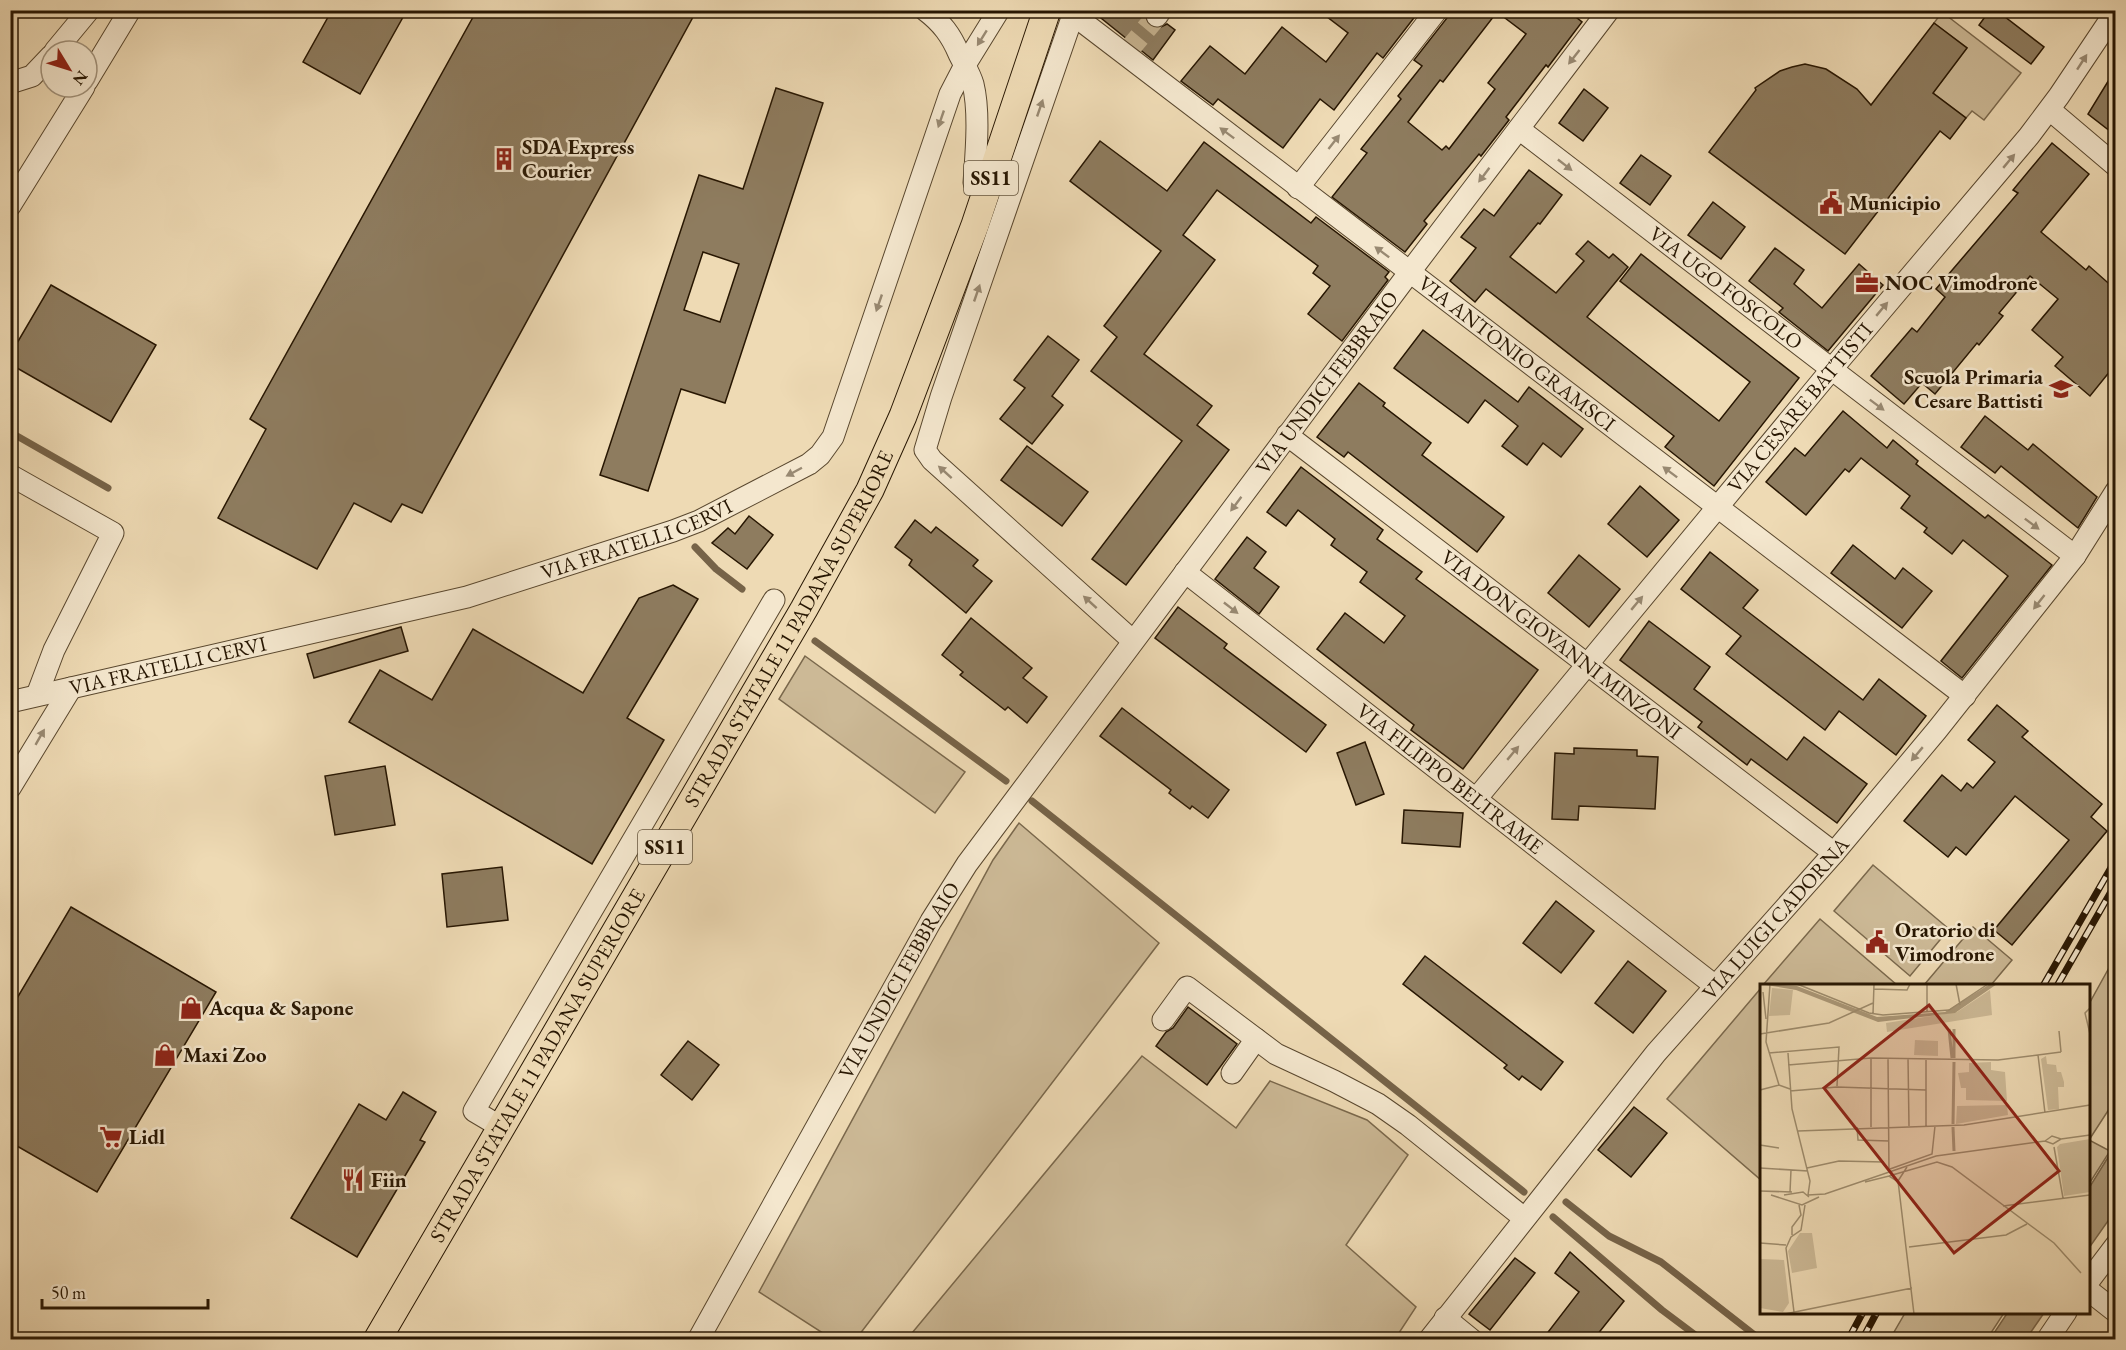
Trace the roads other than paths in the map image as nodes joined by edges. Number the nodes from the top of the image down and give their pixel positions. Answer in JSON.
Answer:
{"nodes":[{"id":1,"x":89,"y":10,"type":"edge"},
{"id":2,"x":130,"y":10,"type":"edge"},
{"id":3,"x":925,"y":10,"type":"edge"},
{"id":4,"x":999,"y":10,"type":"edge"},
{"id":5,"x":1031,"y":10,"type":"edge"},
{"id":6,"x":1047,"y":10,"type":"edge"},
{"id":7,"x":1437,"y":10,"type":"edge"},
{"id":8,"x":2115,"y":11,"type":"edge"},
{"id":9,"x":1606,"y":12,"type":"edge"},
{"id":10,"x":1070,"y":13,"type":"edge"},
{"id":11,"x":65,"y":39,"type":"edge"},
{"id":12,"x":99,"y":61,"type":"edge"},
{"id":13,"x":965,"y":65,"type":"junction"},
{"id":14,"x":39,"y":69,"type":"edge"},
{"id":15,"x":10,"y":83,"type":"edge"},
{"id":16,"x":77,"y":99,"type":"edge"},
{"id":17,"x":2049,"y":110,"type":"junction"},
{"id":18,"x":1519,"y":129,"type":"junction"},
{"id":19,"x":2115,"y":166,"type":"edge"},
{"id":20,"x":974,"y":183,"type":"junction"},
{"id":21,"x":1298,"y":188,"type":"junction"},
{"id":22,"x":10,"y":206,"type":"edge"},
{"id":23,"x":1409,"y":273,"type":"junction"},
{"id":24,"x":930,"y":344,"type":"junction"},
{"id":25,"x":1831,"y":370,"type":"junction"},
{"id":26,"x":1287,"y":435,"type":"junction"},
{"id":27,"x":10,"y":476,"type":"edge"},
{"id":28,"x":2115,"y":491,"type":"edge"},
{"id":29,"x":1716,"y":508,"type":"junction"},
{"id":30,"x":2075,"y":556,"type":"junction"},
{"id":31,"x":1185,"y":572,"type":"junction"},
{"id":32,"x":774,"y":600,"type":"dead end"},
{"id":33,"x":1133,"y":641,"type":"junction"},
{"id":34,"x":1587,"y":664,"type":"junction"},
{"id":35,"x":71,"y":688,"type":"junction"},
{"id":36,"x":37,"y":695,"type":"junction"},
{"id":37,"x":1965,"y":696,"type":"junction"},
{"id":38,"x":10,"y":702,"type":"edge"},
{"id":39,"x":10,"y":788,"type":"edge"},
{"id":40,"x":1476,"y":798,"type":"junction"},
{"id":41,"x":1834,"y":854,"type":"junction"},
{"id":42,"x":1714,"y":985,"type":"junction"},
{"id":43,"x":1163,"y":1020,"type":"dead end"},
{"id":44,"x":1256,"y":1039,"type":"junction"},
{"id":45,"x":1232,"y":1073,"type":"dead end"},
{"id":46,"x":501,"y":1127,"type":"junction"},
{"id":47,"x":1524,"y":1218,"type":"junction"},
{"id":48,"x":2115,"y":1245,"type":"edge"},
{"id":49,"x":2090,"y":1279,"type":"edge"},
{"id":50,"x":2090,"y":1292,"type":"edge"},
{"id":51,"x":2115,"y":1312,"type":"edge"},
{"id":52,"x":2066,"y":1314,"type":"edge"},
{"id":53,"x":1445,"y":1318,"type":"junction"},
{"id":54,"x":377,"y":1340,"type":"edge"},
{"id":55,"x":698,"y":1340,"type":"edge"},
{"id":56,"x":1429,"y":1340,"type":"edge"},
{"id":57,"x":1472,"y":1340,"type":"edge"},
{"id":58,"x":2047,"y":1340,"type":"edge"}],
"edges":[{"from":1,"to":11,"type":"street"},
{"from":2,"to":12,"type":"street"},
{"from":3,"to":13,"type":"street"},
{"from":4,"to":13,"type":"street","name":"VIA FRATELLI CERVI","one_way":true},
{"from":5,"to":20,"type":"main road","name":"STRADA STATALE 11 PADANA SUPERIORE","number":"SS11"},
{"from":6,"to":24,"type":"main road","name":"STRADA STATALE 11 PADANA SUPERIORE","number":"SS11"},
{"from":21,"to":7,"type":"street","one_way":true},
{"from":17,"to":8,"type":"street","name":"VIA CESARE BATTISTI","one_way":true},
{"from":9,"to":18,"type":"street","name":"VIA UNDICI FEBBRAIO","one_way":true},
{"from":21,"to":10,"type":"street","name":"VIA ANTONIO GRAMSCI","one_way":true},
{"from":33,"to":10,"type":"street","one_way":true},
{"from":13,"to":20,"type":"street"},
{"from":13,"to":35,"type":"street","name":"VIA FRATELLI CERVI","one_way":true},
{"from":14,"to":15,"type":"street"},
{"from":16,"to":22,"type":"street"},
{"from":17,"to":19,"type":"street"},
{"from":25,"to":17,"type":"street","name":"VIA CESARE BATTISTI","one_way":true},
{"from":18,"to":23,"type":"street","name":"VIA UNDICI FEBBRAIO","one_way":true},
{"from":18,"to":25,"type":"street","name":"VIA UGO FOSCOLO","one_way":true},
{"from":20,"to":24,"type":"main road","name":"STRADA STATALE 11 PADANA SUPERIORE","number":"SS11"},
{"from":23,"to":21,"type":"street","name":"VIA ANTONIO GRAMSCI","one_way":true},
{"from":23,"to":26,"type":"street","name":"VIA UNDICI FEBBRAIO"},
{"from":29,"to":23,"type":"street","name":"VIA ANTONIO GRAMSCI","one_way":true},
{"from":24,"to":46,"type":"main road","name":"STRADA STATALE 11 PADANA SUPERIORE","number":"SS11"},
{"from":25,"to":29,"type":"street","name":"VIA CESARE BATTISTI"},
{"from":25,"to":30,"type":"street","name":"VIA UGO FOSCOLO","one_way":true},
{"from":26,"to":31,"type":"street","name":"VIA UNDICI FEBBRAIO","one_way":true},
{"from":26,"to":34,"type":"street","name":"VIA DON GIOVANNI MINZONI"},
{"from":27,"to":36,"type":"street"},
{"from":28,"to":30,"type":"street","name":"VIA LUIGI CADORNA"},
{"from":34,"to":29,"type":"street","name":"VIA CESARE BATTISTI","one_way":true},
{"from":29,"to":37,"type":"street","name":"VIA ANTONIO GRAMSCI"},
{"from":30,"to":37,"type":"street","name":"VIA LUIGI CADORNA","one_way":true},
{"from":31,"to":33,"type":"street","name":"VIA UNDICI FEBBRAIO"},
{"from":31,"to":40,"type":"street","name":"VIA FILIPPO BELTRAME","one_way":true},
{"from":32,"to":46,"type":"street"},
{"from":33,"to":55,"type":"street","name":"VIA UNDICI FEBBRAIO"},
{"from":40,"to":34,"type":"street","name":"VIA CESARE BATTISTI","one_way":true},
{"from":34,"to":41,"type":"street","name":"VIA DON GIOVANNI MINZONI"},
{"from":35,"to":36,"type":"street","name":"VIA FRATELLI CERVI"},
{"from":39,"to":35,"type":"street","one_way":true},
{"from":36,"to":38,"type":"street","name":"VIA FRATELLI CERVI"},
{"from":37,"to":41,"type":"street","name":"VIA LUIGI CADORNA","one_way":true},
{"from":40,"to":42,"type":"street","name":"VIA FILIPPO BELTRAME"},
{"from":41,"to":42,"type":"street","name":"VIA LUIGI CADORNA"},
{"from":42,"to":47,"type":"street","name":"VIA LUIGI CADORNA"},
{"from":43,"to":44,"type":"street"},
{"from":44,"to":45,"type":"street"},
{"from":44,"to":47,"type":"street"},
{"from":46,"to":54,"type":"main road","name":"STRADA STATALE 11 PADANA SUPERIORE","number":"SS11"},
{"from":47,"to":53,"type":"street","name":"VIA LUIGI CADORNA"},
{"from":48,"to":49,"type":"street"},
{"from":50,"to":51,"type":"street"},
{"from":52,"to":58,"type":"street"},
{"from":53,"to":56,"type":"street","name":"VIA LUIGI CADORNA"},
{"from":53,"to":57,"type":"street"}]}
